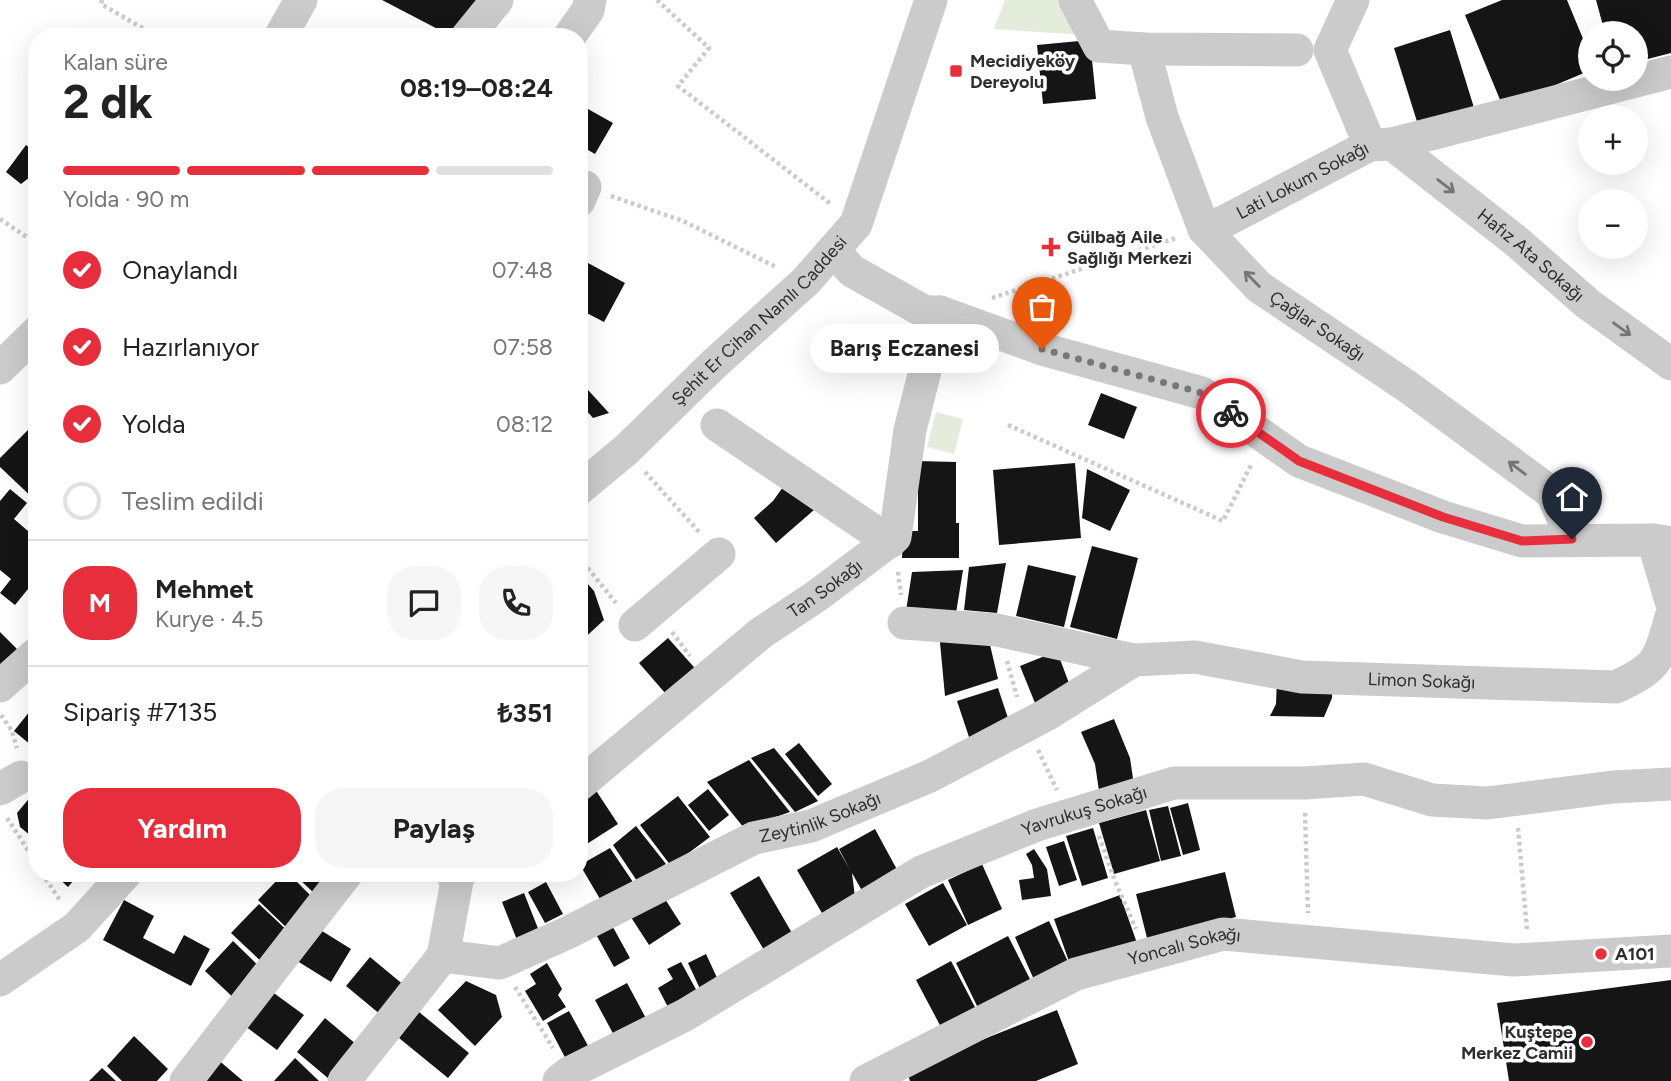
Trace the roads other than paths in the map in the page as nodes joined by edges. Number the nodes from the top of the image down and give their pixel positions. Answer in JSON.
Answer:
{"nodes":[{"id":1,"x":301,"y":0,"type":"edge"},
{"id":2,"x":497,"y":0,"type":"edge"},
{"id":3,"x":590,"y":0,"type":"edge"},
{"id":4,"x":919,"y":0,"type":"edge"},
{"id":5,"x":931,"y":0,"type":"edge"},
{"id":6,"x":1074,"y":0,"type":"edge"},
{"id":7,"x":1353,"y":0,"type":"edge"},
{"id":8,"x":285,"y":28,"type":"edge"},
{"id":9,"x":474,"y":28,"type":"edge"},
{"id":10,"x":575,"y":28,"type":"edge"},
{"id":11,"x":1144,"y":49,"type":"junction"},
{"id":12,"x":1297,"y":50,"type":"dead end"},
{"id":13,"x":1671,"y":72,"type":"edge"},
{"id":14,"x":1381,"y":145,"type":"junction"},
{"id":15,"x":1204,"y":229,"type":"junction"},
{"id":16,"x":833,"y":250,"type":"junction"},
{"id":17,"x":940,"y":312,"type":"junction"},
{"id":18,"x":28,"y":341,"type":"edge"},
{"id":19,"x":1671,"y":364,"type":"edge"},
{"id":20,"x":0,"y":368,"type":"edge"},
{"id":21,"x":717,"y":425,"type":"dead end"},
{"id":22,"x":588,"y":457,"type":"edge"},
{"id":23,"x":588,"y":482,"type":"edge"},
{"id":24,"x":892,"y":539,"type":"junction"},
{"id":25,"x":1572,"y":539,"type":"junction"},
{"id":26,"x":1665,"y":539,"type":"edge"},
{"id":27,"x":719,"y":554,"type":"road end"},
{"id":28,"x":1671,"y":601,"type":"edge"},
{"id":29,"x":644,"y":617,"type":"road end"},
{"id":30,"x":1671,"y":617,"type":"edge"},
{"id":31,"x":904,"y":623,"type":"road end"},
{"id":32,"x":1665,"y":659,"type":"edge"},
{"id":33,"x":1134,"y":660,"type":"junction"},
{"id":34,"x":28,"y":661,"type":"edge"},
{"id":35,"x":0,"y":686,"type":"edge"},
{"id":36,"x":588,"y":778,"type":"edge"},
{"id":37,"x":1671,"y":784,"type":"edge"},
{"id":38,"x":95,"y":882,"type":"edge"},
{"id":39,"x":118,"y":882,"type":"edge"},
{"id":40,"x":340,"y":882,"type":"edge"},
{"id":41,"x":457,"y":882,"type":"edge"},
{"id":42,"x":1671,"y":951,"type":"edge"},
{"id":43,"x":443,"y":956,"type":"junction"},
{"id":44,"x":0,"y":957,"type":"edge"},
{"id":45,"x":0,"y":980,"type":"edge"},
{"id":46,"x":567,"y":1078,"type":"edge"},
{"id":47,"x":186,"y":1081,"type":"edge"},
{"id":48,"x":345,"y":1081,"type":"edge"},
{"id":49,"x":866,"y":1081,"type":"edge"}],
"edges":[{"from":1,"to":8,"type":"street"},
{"from":2,"to":9,"type":"street"},
{"from":3,"to":10,"type":"street"},
{"from":4,"to":22,"type":"street","name":"Şehit Er Cihan Namlı Caddesi"},
{"from":5,"to":16,"type":"street","name":"Şehit Er Cihan Namlı Caddesi"},
{"from":6,"to":11,"type":"street"},
{"from":7,"to":14,"type":"street"},
{"from":11,"to":12,"type":"street"},
{"from":11,"to":15,"type":"street","name":"Çağlar Sokağı"},
{"from":13,"to":14,"type":"street","name":"Lati Lokum Sokağı"},
{"from":14,"to":15,"type":"street","name":"Lati Lokum Sokağı"},
{"from":14,"to":19,"type":"street","name":"Hafız Ata Sokağı","one_way":true},
{"from":25,"to":15,"type":"street","name":"Çağlar Sokağı","one_way":true},
{"from":16,"to":17,"type":"street"},
{"from":16,"to":23,"type":"street","name":"Şehit Er Cihan Namlı Caddesi"},
{"from":17,"to":24,"type":"street"},
{"from":17,"to":25,"type":"street"},
{"from":18,"to":20,"type":"street"},
{"from":21,"to":24,"type":"street"},
{"from":24,"to":36,"type":"street","name":"Tan Sokağı"},
{"from":25,"to":26,"type":"street"},
{"from":26,"to":28,"type":"street"},
{"from":27,"to":29,"type":"street"},
{"from":30,"to":32,"type":"street","name":"Limon Sokağı"},
{"from":31,"to":33,"type":"street"},
{"from":32,"to":33,"type":"street","name":"Limon Sokağı"},
{"from":33,"to":43,"type":"street","name":"Zeytinlik Sokağı"},
{"from":34,"to":35,"type":"street"},
{"from":37,"to":46,"type":"street","name":"Yavrukuş Sokağı"},
{"from":38,"to":44,"type":"street"},
{"from":39,"to":45,"type":"street"},
{"from":40,"to":47,"type":"street"},
{"from":41,"to":43,"type":"street"},
{"from":42,"to":49,"type":"street","name":"Yoncalı Sokağı"},
{"from":43,"to":48,"type":"street"}]}
